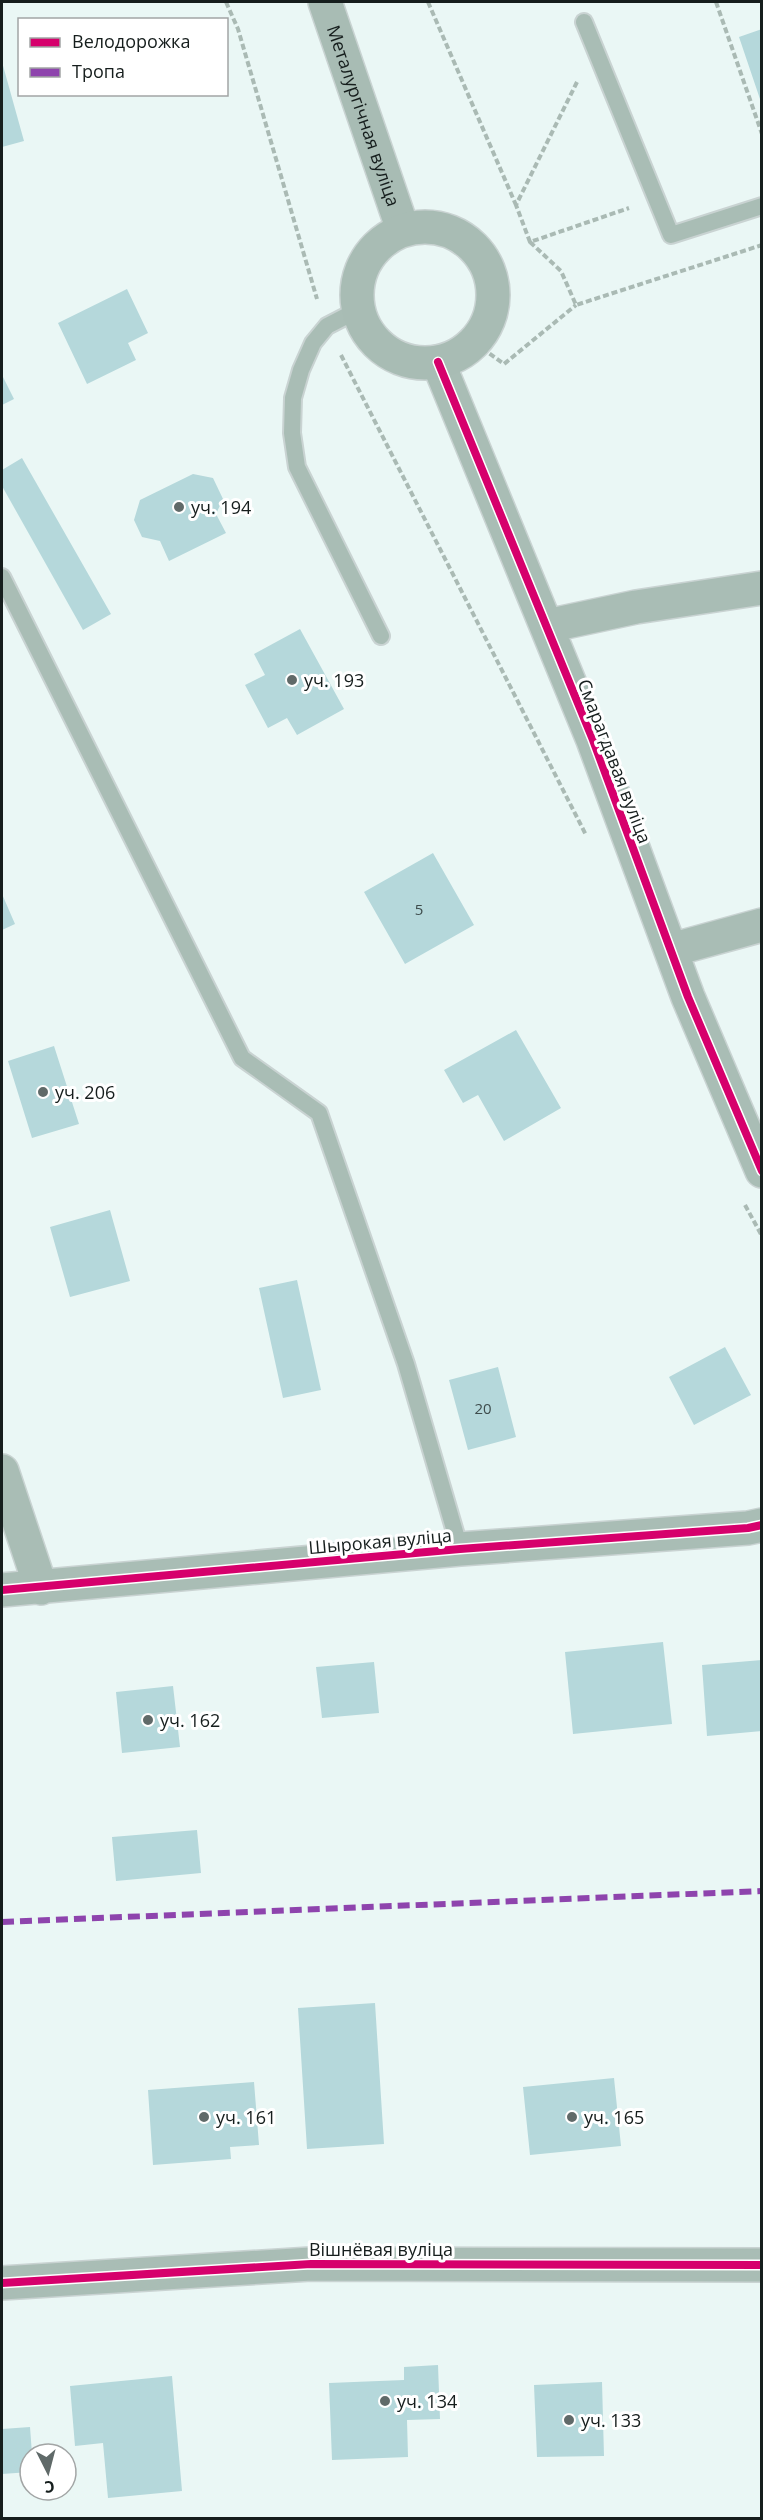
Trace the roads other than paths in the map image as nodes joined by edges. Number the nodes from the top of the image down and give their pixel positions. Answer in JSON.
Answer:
{"nodes":[{"id":1,"x":325,"y":2,"type":"edge"},
{"id":2,"x":584,"y":22,"type":"dead end"},
{"id":3,"x":762,"y":206,"type":"edge"},
{"id":4,"x":403,"y":230,"type":"junction"},
{"id":5,"x":358,"y":310,"type":"junction"},
{"id":6,"x":438,"y":362,"type":"junction"},
{"id":7,"x":2,"y":577,"type":"edge"},
{"id":8,"x":762,"y":588,"type":"edge"},
{"id":9,"x":547,"y":626,"type":"junction"},
{"id":10,"x":381,"y":636,"type":"dead end"},
{"id":11,"x":762,"y":925,"type":"edge"},
{"id":12,"x":671,"y":950,"type":"junction"},
{"id":13,"x":762,"y":1171,"type":"edge"},
{"id":14,"x":2,"y":1471,"type":"edge"},
{"id":15,"x":762,"y":1525,"type":"edge"},
{"id":16,"x":460,"y":1548,"type":"junction"},
{"id":17,"x":41,"y":1588,"type":"junction"},
{"id":18,"x":2,"y":1590,"type":"edge"},
{"id":19,"x":762,"y":2265,"type":"edge"},
{"id":20,"x":2,"y":2283,"type":"edge"}],
"edges":[{"from":1,"to":4,"type":"street","name":"Металургічная вуліца"},
{"from":2,"to":3,"type":"lane"},
{"from":4,"to":5,"type":"street"},
{"from":4,"to":6,"type":"street"},
{"from":5,"to":6,"type":"street"},
{"from":5,"to":10,"type":"lane"},
{"from":6,"to":9,"type":"street","name":"Смарагдавая вуліца"},
{"from":7,"to":16,"type":"lane"},
{"from":8,"to":9,"type":"street"},
{"from":9,"to":12,"type":"street","name":"Смарагдавая вуліца"},
{"from":11,"to":12,"type":"street"},
{"from":12,"to":13,"type":"street","name":"Смарагдавая вуліца"},
{"from":14,"to":17,"type":"street"},
{"from":15,"to":16,"type":"street","name":"Шырокая вуліца"},
{"from":16,"to":17,"type":"street","name":"Шырокая вуліца"},
{"from":17,"to":18,"type":"street","name":"Шырокая вуліца"},
{"from":19,"to":20,"type":"street","name":"Вішнёвая вуліца"}]}
